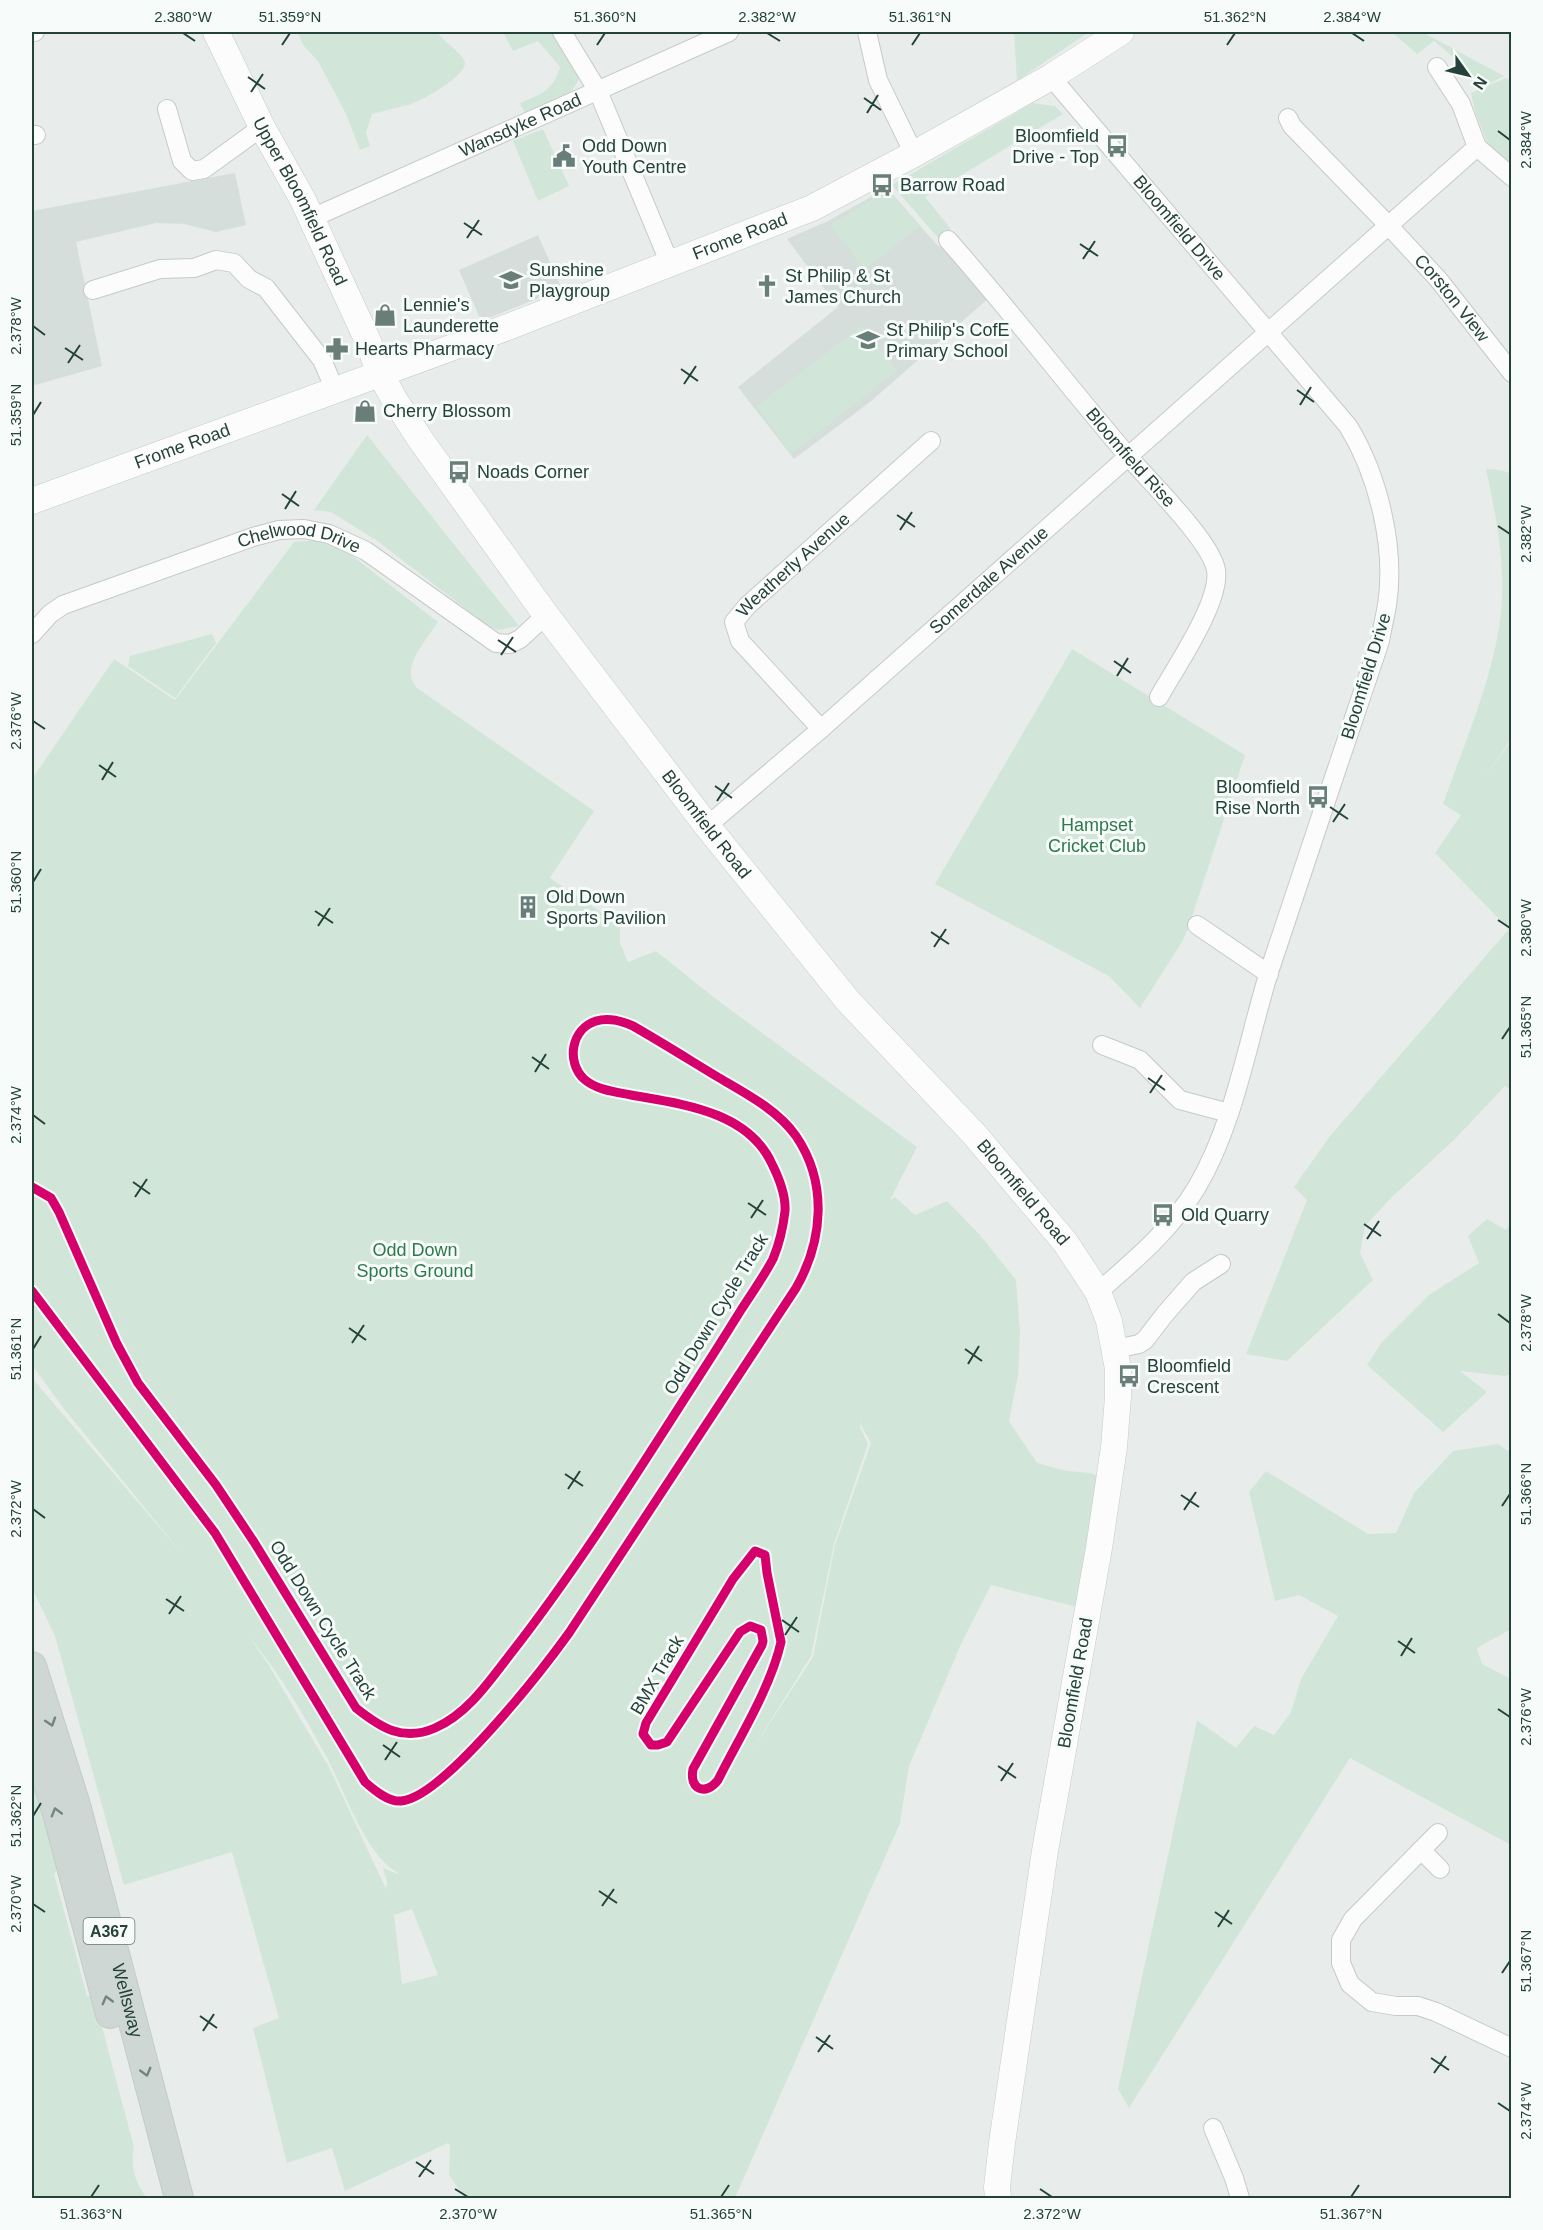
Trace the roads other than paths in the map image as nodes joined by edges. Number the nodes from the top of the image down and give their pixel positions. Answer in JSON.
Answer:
{"nodes":[{"id":1,"x":216,"y":32,"type":"edge"},
{"id":2,"x":562,"y":32,"type":"edge"},
{"id":3,"x":729,"y":32,"type":"edge"},
{"id":4,"x":867,"y":32,"type":"edge"},
{"id":5,"x":1120,"y":32,"type":"edge"},
{"id":6,"x":1437,"y":67,"type":"dead end"},
{"id":7,"x":1052,"y":77,"type":"junction"},
{"id":8,"x":598,"y":91,"type":"junction"},
{"id":9,"x":167,"y":110,"type":"dead end"},
{"id":10,"x":1288,"y":118,"type":"dead end"},
{"id":11,"x":262,"y":127,"type":"junction"},
{"id":12,"x":1477,"y":147,"type":"junction"},
{"id":13,"x":914,"y":154,"type":"junction"},
{"id":14,"x":1512,"y":177,"type":"edge"},
{"id":15,"x":312,"y":218,"type":"junction"},
{"id":16,"x":1389,"y":226,"type":"junction"},
{"id":17,"x":948,"y":240,"type":"dead end"},
{"id":18,"x":670,"y":264,"type":"junction"},
{"id":19,"x":93,"y":290,"type":"dead end"},
{"id":20,"x":1269,"y":332,"type":"junction"},
{"id":21,"x":1512,"y":373,"type":"edge"},
{"id":22,"x":380,"y":374,"type":"junction"},
{"id":23,"x":335,"y":390,"type":"junction"},
{"id":24,"x":931,"y":441,"type":"dead end"},
{"id":25,"x":1128,"y":456,"type":"junction"},
{"id":26,"x":32,"y":501,"type":"edge"},
{"id":27,"x":546,"y":615,"type":"junction"},
{"id":28,"x":32,"y":633,"type":"edge"},
{"id":29,"x":1159,"y":697,"type":"dead end"},
{"id":30,"x":821,"y":729,"type":"junction"},
{"id":31,"x":707,"y":826,"type":"junction"},
{"id":32,"x":1197,"y":925,"type":"dead end"},
{"id":33,"x":1269,"y":974,"type":"junction"},
{"id":34,"x":1102,"y":1045,"type":"dead end"},
{"id":35,"x":1228,"y":1113,"type":"junction"},
{"id":36,"x":1221,"y":1264,"type":"dead end"},
{"id":37,"x":1098,"y":1292,"type":"junction"},
{"id":38,"x":1116,"y":1349,"type":"junction"},
{"id":39,"x":32,"y":1666,"type":"edge"},
{"id":40,"x":32,"y":1731,"type":"edge"},
{"id":41,"x":54,"y":1768,"type":"junction"},
{"id":42,"x":1438,"y":1833,"type":"dead end"},
{"id":43,"x":1420,"y":1850,"type":"junction"},
{"id":44,"x":1440,"y":1869,"type":"dead end"},
{"id":45,"x":1512,"y":2048,"type":"edge"},
{"id":46,"x":1213,"y":2128,"type":"dead end"},
{"id":47,"x":160,"y":2199,"type":"edge"},
{"id":48,"x":179,"y":2199,"type":"edge"},
{"id":49,"x":998,"y":2199,"type":"edge"},
{"id":50,"x":1240,"y":2199,"type":"edge"}],
"edges":[{"from":1,"to":11,"type":"street","name":"Upper Bloomfield Road"},
{"from":2,"to":8,"type":"street"},
{"from":3,"to":8,"type":"street","name":"Wansdyke Road"},
{"from":4,"to":13,"type":"street"},
{"from":5,"to":7,"type":"street","name":"Frome Road"},
{"from":6,"to":12,"type":"street"},
{"from":7,"to":13,"type":"street","name":"Frome Road"},
{"from":7,"to":20,"type":"street","name":"Bloomfield Drive"},
{"from":8,"to":15,"type":"street","name":"Wansdyke Road"},
{"from":8,"to":18,"type":"street"},
{"from":9,"to":11,"type":"street"},
{"from":10,"to":16,"type":"street","name":"Corston View"},
{"from":11,"to":15,"type":"street","name":"Upper Bloomfield Road"},
{"from":12,"to":14,"type":"street"},
{"from":12,"to":16,"type":"street"},
{"from":13,"to":18,"type":"street","name":"Frome Road"},
{"from":15,"to":22,"type":"street","name":"Upper Bloomfield Road"},
{"from":16,"to":20,"type":"street"},
{"from":16,"to":21,"type":"street","name":"Corston View"},
{"from":17,"to":25,"type":"street","name":"Bloomfield Rise"},
{"from":18,"to":22,"type":"street","name":"Frome Road"},
{"from":19,"to":23,"type":"street"},
{"from":20,"to":25,"type":"street","name":"Somerdale Avenue"},
{"from":20,"to":33,"type":"street","name":"Bloomfield Drive"},
{"from":22,"to":23,"type":"street","name":"Frome Road"},
{"from":22,"to":27,"type":"street","name":"Bloomfield Road"},
{"from":23,"to":26,"type":"street","name":"Frome Road"},
{"from":24,"to":30,"type":"street","name":"Weatherly Avenue"},
{"from":25,"to":29,"type":"street","name":"Bloomfield Rise"},
{"from":25,"to":30,"type":"street","name":"Somerdale Avenue"},
{"from":27,"to":28,"type":"street","name":"Chelwood Drive"},
{"from":27,"to":31,"type":"street","name":"Bloomfield Road"},
{"from":30,"to":31,"type":"street","name":"Somerdale Avenue"},
{"from":31,"to":37,"type":"street","name":"Bloomfield Road"},
{"from":32,"to":33,"type":"street"},
{"from":33,"to":35,"type":"street","name":"Bloomfield Drive"},
{"from":34,"to":35,"type":"street"},
{"from":35,"to":37,"type":"street","name":"Bloomfield Drive"},
{"from":36,"to":38,"type":"street"},
{"from":37,"to":38,"type":"street","name":"Bloomfield Road"},
{"from":38,"to":49,"type":"street","name":"Bloomfield Road"},
{"from":39,"to":41,"type":"main road","name":"Wellsway","number":"A367","one_way":true},
{"from":40,"to":41,"type":"main road","name":"Wellsway","number":"A367"},
{"from":47,"to":41,"type":"main road","name":"Wellsway","number":"A367","one_way":true},
{"from":41,"to":48,"type":"main road","name":"Wellsway","number":"A367","one_way":true},
{"from":42,"to":43,"type":"street"},
{"from":43,"to":44,"type":"street"},
{"from":43,"to":45,"type":"street"},
{"from":46,"to":50,"type":"street"}]}
